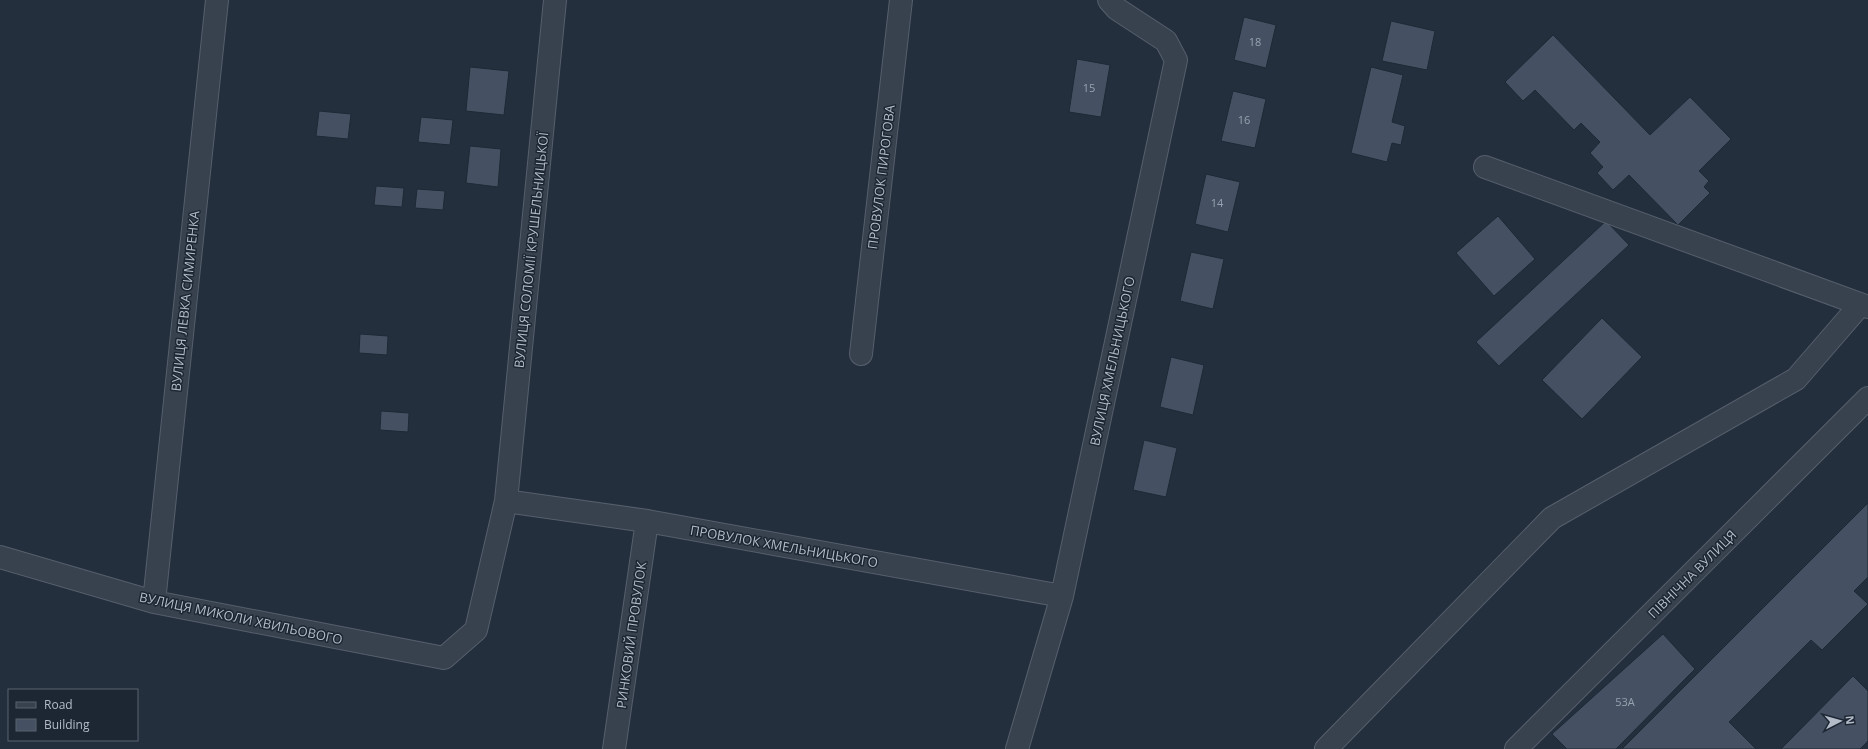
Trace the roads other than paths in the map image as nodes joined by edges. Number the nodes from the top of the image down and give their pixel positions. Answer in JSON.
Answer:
{"nodes":[{"id":1,"x":217,"y":0,"type":"edge"},
{"id":2,"x":555,"y":0,"type":"edge"},
{"id":3,"x":900,"y":0,"type":"edge"},
{"id":4,"x":1109,"y":0,"type":"edge"},
{"id":5,"x":1485,"y":167,"type":"dead end"},
{"id":6,"x":1864,"y":306,"type":"edge"},
{"id":7,"x":861,"y":354,"type":"dead end"},
{"id":8,"x":1868,"y":398,"type":"edge"},
{"id":9,"x":506,"y":501,"type":"junction"},
{"id":10,"x":647,"y":521,"type":"junction"},
{"id":11,"x":0,"y":557,"type":"edge"},
{"id":12,"x":1062,"y":596,"type":"junction"},
{"id":13,"x":154,"y":602,"type":"junction"},
{"id":14,"x":476,"y":630,"type":"joint"},
{"id":15,"x":614,"y":749,"type":"edge"},
{"id":16,"x":1017,"y":749,"type":"edge"},
{"id":17,"x":1326,"y":749,"type":"edge"},
{"id":18,"x":1516,"y":749,"type":"edge"}],
"edges":[{"from":1,"to":13,"type":"street","name":"ВУЛИЦЯ ЛЕВКА СИМИРЕНКА"},
{"from":2,"to":9,"type":"street","name":"ВУЛИЦЯ СОЛОМІЇ КРУШЕЛЬНИЦЬКОЇ"},
{"from":3,"to":7,"type":"street","name":"ПРОВУЛОК ПИРОГОВА"},
{"from":4,"to":12,"type":"street","name":"ВУЛИЦЯ ХМЕЛЬНИЦЬКОГО"},
{"from":5,"to":6,"type":"street"},
{"from":6,"to":17,"type":"street"},
{"from":8,"to":18,"type":"street","name":"ПІВНІЧНА ВУЛИЦЯ"},
{"from":9,"to":10,"type":"street","name":"ПРОВУЛОК ХМЕЛЬНИЦЬКОГО"},
{"from":9,"to":14,"type":"street","name":"ВУЛИЦЯ СОЛОМІЇ КРУШЕЛЬНИЦЬКОЇ"},
{"from":10,"to":12,"type":"street","name":"ПРОВУЛОК ХМЕЛЬНИЦЬКОГО"},
{"from":10,"to":15,"type":"street","name":"РИНКОВИЙ ПРОВУЛОК"},
{"from":11,"to":13,"type":"street","name":"ВУЛИЦЯ МИКОЛИ ХВИЛЬОВОГО"},
{"from":12,"to":16,"type":"street","name":"ВУЛИЦЯ ХМЕЛЬНИЦЬКОГО"},
{"from":13,"to":14,"type":"street","name":"ВУЛИЦЯ МИКОЛИ ХВИЛЬОВОГО"}]}
